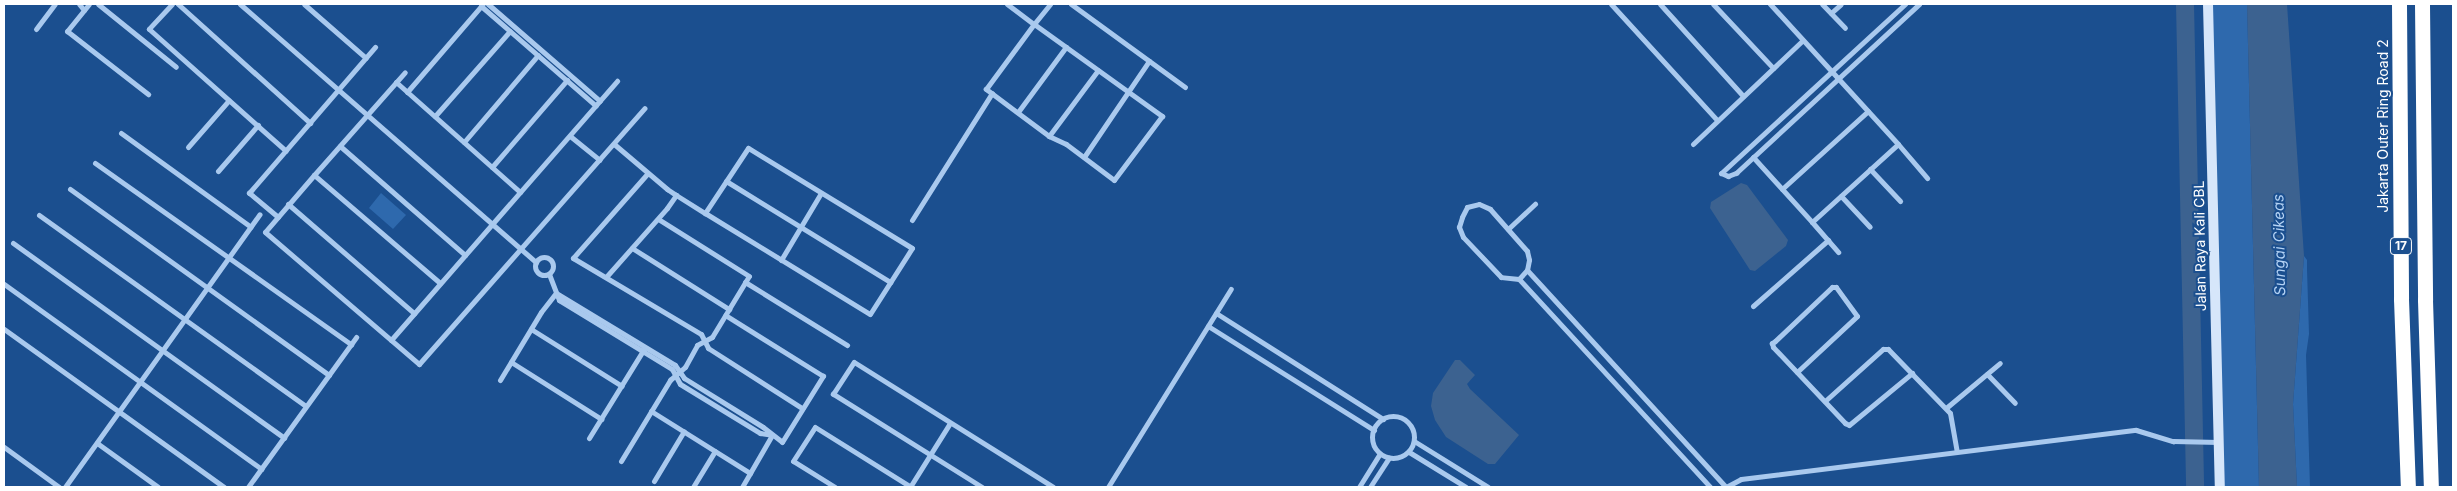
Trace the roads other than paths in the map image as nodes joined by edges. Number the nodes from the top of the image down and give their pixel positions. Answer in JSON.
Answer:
{"nodes":[{"id":1,"x":55,"y":4,"type":"edge"},
{"id":2,"x":79,"y":4,"type":"edge"},
{"id":3,"x":89,"y":4,"type":"edge"},
{"id":4,"x":98,"y":4,"type":"edge"},
{"id":5,"x":172,"y":4,"type":"edge"},
{"id":6,"x":178,"y":4,"type":"edge"},
{"id":7,"x":240,"y":4,"type":"edge"},
{"id":8,"x":304,"y":4,"type":"edge"},
{"id":9,"x":488,"y":4,"type":"edge"},
{"id":10,"x":1007,"y":4,"type":"edge"},
{"id":11,"x":1050,"y":4,"type":"edge"},
{"id":12,"x":1071,"y":4,"type":"edge"},
{"id":13,"x":1611,"y":4,"type":"edge"},
{"id":14,"x":1660,"y":4,"type":"edge"},
{"id":15,"x":1713,"y":4,"type":"edge"},
{"id":16,"x":1770,"y":4,"type":"edge"},
{"id":17,"x":1822,"y":4,"type":"edge"},
{"id":18,"x":1842,"y":4,"type":"edge"},
{"id":19,"x":1905,"y":4,"type":"edge"},
{"id":20,"x":1919,"y":4,"type":"edge"},
{"id":21,"x":2208,"y":4,"type":"edge"},
{"id":22,"x":2399,"y":4,"type":"edge"},
{"id":23,"x":2422,"y":4,"type":"edge"},
{"id":24,"x":482,"y":5,"type":"edge"},
{"id":25,"x":84,"y":10,"type":"junction"},
{"id":26,"x":1831,"y":14,"type":"junction"},
{"id":27,"x":1034,"y":24,"type":"junction"},
{"id":28,"x":1845,"y":28,"type":"dead end"},
{"id":29,"x":36,"y":29,"type":"dead end"},
{"id":30,"x":510,"y":31,"type":"junction"},
{"id":31,"x":1803,"y":40,"type":"junction"},
{"id":32,"x":375,"y":47,"type":"dead end"},
{"id":33,"x":1066,"y":47,"type":"junction"},
{"id":34,"x":538,"y":55,"type":"junction"},
{"id":35,"x":366,"y":58,"type":"junction"},
{"id":36,"x":1149,"y":61,"type":"junction"},
{"id":37,"x":176,"y":67,"type":"dead end"},
{"id":38,"x":1773,"y":68,"type":"junction"},
{"id":39,"x":1098,"y":70,"type":"junction"},
{"id":40,"x":1832,"y":71,"type":"junction"},
{"id":41,"x":405,"y":72,"type":"dead end"},
{"id":42,"x":1839,"y":78,"type":"junction"},
{"id":43,"x":567,"y":80,"type":"junction"},
{"id":44,"x":617,"y":81,"type":"dead end"},
{"id":45,"x":396,"y":82,"type":"junction"},
{"id":46,"x":1185,"y":87,"type":"dead end"},
{"id":47,"x":339,"y":89,"type":"junction"},
{"id":48,"x":407,"y":92,"type":"junction"},
{"id":49,"x":1128,"y":92,"type":"junction"},
{"id":50,"x":992,"y":93,"type":"junction"},
{"id":51,"x":148,"y":94,"type":"dead end"},
{"id":52,"x":1743,"y":96,"type":"junction"},
{"id":53,"x":229,"y":100,"type":"junction"},
{"id":54,"x":600,"y":100,"type":"junction"},
{"id":55,"x":596,"y":106,"type":"junction"},
{"id":56,"x":645,"y":108,"type":"dead end"},
{"id":57,"x":1868,"y":111,"type":"junction"},
{"id":58,"x":1018,"y":112,"type":"junction"},
{"id":59,"x":368,"y":114,"type":"junction"},
{"id":60,"x":435,"y":116,"type":"junction"},
{"id":61,"x":1717,"y":120,"type":"junction"},
{"id":62,"x":310,"y":123,"type":"junction"},
{"id":63,"x":258,"y":126,"type":"junction"},
{"id":64,"x":121,"y":133,"type":"dead end"},
{"id":65,"x":570,"y":136,"type":"junction"},
{"id":66,"x":1049,"y":136,"type":"junction"},
{"id":67,"x":464,"y":142,"type":"junction"},
{"id":68,"x":614,"y":144,"type":"junction"},
{"id":69,"x":1693,"y":144,"type":"dead end"},
{"id":70,"x":1898,"y":144,"type":"junction"},
{"id":71,"x":340,"y":146,"type":"junction"},
{"id":72,"x":188,"y":147,"type":"dead end"},
{"id":73,"x":286,"y":150,"type":"junction"},
{"id":74,"x":1084,"y":157,"type":"junction"},
{"id":75,"x":1753,"y":157,"type":"junction"},
{"id":76,"x":600,"y":160,"type":"junction"},
{"id":77,"x":95,"y":163,"type":"dead end"},
{"id":78,"x":492,"y":167,"type":"junction"},
{"id":79,"x":1870,"y":169,"type":"junction"},
{"id":80,"x":218,"y":171,"type":"dead end"},
{"id":81,"x":647,"y":174,"type":"junction"},
{"id":82,"x":314,"y":175,"type":"junction"},
{"id":83,"x":1928,"y":178,"type":"dead end"},
{"id":84,"x":726,"y":181,"type":"junction"},
{"id":85,"x":70,"y":189,"type":"dead end"},
{"id":86,"x":1782,"y":189,"type":"junction"},
{"id":87,"x":520,"y":192,"type":"junction"},
{"id":88,"x":822,"y":193,"type":"junction"},
{"id":89,"x":676,"y":195,"type":"junction"},
{"id":90,"x":1841,"y":196,"type":"junction"},
{"id":91,"x":1900,"y":201,"type":"dead end"},
{"id":92,"x":288,"y":204,"type":"junction"},
{"id":93,"x":1535,"y":204,"type":"dead end"},
{"id":94,"x":705,"y":213,"type":"junction"},
{"id":95,"x":260,"y":214,"type":"dead end"},
{"id":96,"x":39,"y":215,"type":"dead end"},
{"id":97,"x":278,"y":217,"type":"junction"},
{"id":98,"x":658,"y":219,"type":"junction"},
{"id":99,"x":912,"y":220,"type":"dead end"},
{"id":100,"x":1812,"y":222,"type":"junction"},
{"id":101,"x":492,"y":224,"type":"junction"},
{"id":102,"x":251,"y":227,"type":"junction"},
{"id":103,"x":801,"y":227,"type":"junction"},
{"id":104,"x":1870,"y":228,"type":"dead end"},
{"id":105,"x":1508,"y":229,"type":"junction"},
{"id":106,"x":1828,"y":240,"type":"junction"},
{"id":107,"x":13,"y":243,"type":"dead end"},
{"id":108,"x":520,"y":248,"type":"junction"},
{"id":109,"x":632,"y":248,"type":"junction"},
{"id":110,"x":1838,"y":252,"type":"dead end"},
{"id":111,"x":465,"y":255,"type":"junction"},
{"id":112,"x":229,"y":258,"type":"junction"},
{"id":113,"x":781,"y":260,"type":"junction"},
{"id":114,"x":536,"y":262,"type":"junction"},
{"id":115,"x":1527,"y":270,"type":"junction"},
{"id":116,"x":549,"y":274,"type":"junction"},
{"id":117,"x":606,"y":277,"type":"junction"},
{"id":118,"x":1519,"y":279,"type":"junction"},
{"id":119,"x":745,"y":282,"type":"junction"},
{"id":120,"x":890,"y":282,"type":"junction"},
{"id":121,"x":440,"y":283,"type":"junction"},
{"id":122,"x":4,"y":284,"type":"edge"},
{"id":123,"x":207,"y":288,"type":"junction"},
{"id":124,"x":1231,"y":290,"type":"dead end"},
{"id":125,"x":556,"y":293,"type":"junction"},
{"id":126,"x":1753,"y":306,"type":"dead end"},
{"id":127,"x":729,"y":309,"type":"junction"},
{"id":128,"x":414,"y":313,"type":"junction"},
{"id":129,"x":1216,"y":313,"type":"junction"},
{"id":130,"x":725,"y":315,"type":"junction"},
{"id":131,"x":185,"y":319,"type":"junction"},
{"id":132,"x":1208,"y":326,"type":"junction"},
{"id":133,"x":4,"y":329,"type":"edge"},
{"id":134,"x":531,"y":329,"type":"junction"},
{"id":135,"x":356,"y":337,"type":"dead end"},
{"id":136,"x":391,"y":340,"type":"junction"},
{"id":137,"x":704,"y":341,"type":"junction"},
{"id":138,"x":351,"y":344,"type":"junction"},
{"id":139,"x":847,"y":345,"type":"dead end"},
{"id":140,"x":644,"y":349,"type":"junction"},
{"id":141,"x":163,"y":351,"type":"junction"},
{"id":142,"x":511,"y":362,"type":"junction"},
{"id":143,"x":2000,"y":363,"type":"dead end"},
{"id":144,"x":1621,"y":372,"type":"junction"},
{"id":145,"x":1797,"y":372,"type":"junction"},
{"id":146,"x":678,"y":373,"type":"junction"},
{"id":147,"x":1912,"y":373,"type":"junction"},
{"id":148,"x":1987,"y":374,"type":"junction"},
{"id":149,"x":329,"y":375,"type":"junction"},
{"id":150,"x":500,"y":380,"type":"dead end"},
{"id":151,"x":1612,"y":381,"type":"junction"},
{"id":152,"x":140,"y":382,"type":"junction"},
{"id":153,"x":622,"y":386,"type":"junction"},
{"id":154,"x":1825,"y":401,"type":"junction"},
{"id":155,"x":2015,"y":403,"type":"dead end"},
{"id":156,"x":306,"y":406,"type":"junction"},
{"id":157,"x":802,"y":408,"type":"junction"},
{"id":158,"x":1946,"y":408,"type":"junction"},
{"id":159,"x":652,"y":410,"type":"junction"},
{"id":160,"x":119,"y":412,"type":"junction"},
{"id":161,"x":601,"y":419,"type":"junction"},
{"id":162,"x":1383,"y":419,"type":"junction"},
{"id":163,"x":950,"y":422,"type":"junction"},
{"id":164,"x":1374,"y":430,"type":"junction"},
{"id":165,"x":684,"y":431,"type":"junction"},
{"id":166,"x":772,"y":435,"type":"junction"},
{"id":167,"x":284,"y":438,"type":"junction"},
{"id":168,"x":589,"y":438,"type":"dead end"},
{"id":169,"x":1414,"y":441,"type":"junction"},
{"id":170,"x":2219,"y":442,"type":"junction"},
{"id":171,"x":96,"y":443,"type":"junction"},
{"id":172,"x":4,"y":447,"type":"edge"},
{"id":173,"x":715,"y":451,"type":"junction"},
{"id":174,"x":1956,"y":451,"type":"junction"},
{"id":175,"x":1409,"y":452,"type":"junction"},
{"id":176,"x":1380,"y":454,"type":"junction"},
{"id":177,"x":930,"y":455,"type":"junction"},
{"id":178,"x":1389,"y":458,"type":"junction"},
{"id":179,"x":621,"y":461,"type":"dead end"},
{"id":180,"x":261,"y":469,"type":"junction"},
{"id":181,"x":750,"y":473,"type":"junction"},
{"id":182,"x":654,"y":481,"type":"dead end"},
{"id":183,"x":59,"y":487,"type":"edge"},
{"id":184,"x":65,"y":487,"type":"edge"},
{"id":185,"x":158,"y":487,"type":"edge"},
{"id":186,"x":224,"y":487,"type":"edge"},
{"id":187,"x":248,"y":487,"type":"edge"},
{"id":188,"x":693,"y":487,"type":"edge"},
{"id":189,"x":742,"y":487,"type":"edge"},
{"id":190,"x":835,"y":487,"type":"edge"},
{"id":191,"x":910,"y":487,"type":"edge"},
{"id":192,"x":982,"y":487,"type":"edge"},
{"id":193,"x":1053,"y":487,"type":"edge"},
{"id":194,"x":1108,"y":487,"type":"edge"},
{"id":195,"x":1360,"y":487,"type":"edge"},
{"id":196,"x":1370,"y":487,"type":"edge"},
{"id":197,"x":1466,"y":487,"type":"edge"},
{"id":198,"x":1488,"y":487,"type":"edge"},
{"id":199,"x":1710,"y":487,"type":"edge"},
{"id":200,"x":1726,"y":487,"type":"edge"},
{"id":201,"x":2220,"y":487,"type":"edge"},
{"id":202,"x":2408,"y":487,"type":"edge"},
{"id":203,"x":2431,"y":487,"type":"edge"}],
"edges":[{"from":1,"to":29,"type":"street"},
{"from":2,"to":25,"type":"street"},
{"from":3,"to":25,"type":"street"},
{"from":4,"to":37,"type":"street"},
{"from":5,"to":53,"type":"street"},
{"from":6,"to":62,"type":"street"},
{"from":7,"to":47,"type":"street"},
{"from":8,"to":35,"type":"street"},
{"from":9,"to":54,"type":"street"},
{"from":10,"to":27,"type":"street"},
{"from":11,"to":27,"type":"street"},
{"from":12,"to":36,"type":"street"},
{"from":13,"to":61,"type":"street"},
{"from":14,"to":52,"type":"street"},
{"from":15,"to":38,"type":"street"},
{"from":16,"to":31,"type":"street"},
{"from":17,"to":26,"type":"street"},
{"from":18,"to":26,"type":"street"},
{"from":19,"to":40,"type":"street"},
{"from":20,"to":42,"type":"street"},
{"from":21,"to":170,"type":"main road","name":"Jalan Raya Kali CBL"},
{"from":22,"to":202,"type":"highway","name":"Jakarta Outer Ring Road 2","number":"17"},
{"from":23,"to":203,"type":"highway","number":"17"},
{"from":24,"to":30,"type":"street"},
{"from":24,"to":48,"type":"street"},
{"from":25,"to":51,"type":"street"},
{"from":26,"to":28,"type":"street"},
{"from":27,"to":33,"type":"street"},
{"from":27,"to":50,"type":"street"},
{"from":30,"to":34,"type":"street"},
{"from":30,"to":60,"type":"street"},
{"from":31,"to":38,"type":"street"},
{"from":31,"to":40,"type":"street"},
{"from":32,"to":35,"type":"street"},
{"from":33,"to":39,"type":"street"},
{"from":33,"to":58,"type":"street"},
{"from":34,"to":43,"type":"street"},
{"from":34,"to":67,"type":"street"},
{"from":35,"to":47,"type":"street"},
{"from":36,"to":46,"type":"street"},
{"from":36,"to":49,"type":"street"},
{"from":38,"to":52,"type":"street"},
{"from":39,"to":49,"type":"street"},
{"from":39,"to":66,"type":"street"},
{"from":40,"to":42,"type":"street"},
{"from":40,"to":75,"type":"street"},
{"from":41,"to":45,"type":"street"},
{"from":42,"to":57,"type":"street"},
{"from":42,"to":75,"type":"street"},
{"from":43,"to":55,"type":"street"},
{"from":43,"to":78,"type":"street"},
{"from":44,"to":54,"type":"street"},
{"from":45,"to":48,"type":"street"},
{"from":45,"to":59,"type":"street"},
{"from":47,"to":59,"type":"street"},
{"from":47,"to":62,"type":"street"},
{"from":48,"to":60,"type":"street"},
{"from":49,"to":74,"type":"street"},
{"from":49,"to":74,"type":"street"},
{"from":50,"to":58,"type":"street"},
{"from":50,"to":99,"type":"street"},
{"from":52,"to":61,"type":"street"},
{"from":53,"to":63,"type":"street"},
{"from":53,"to":72,"type":"street"},
{"from":54,"to":55,"type":"street"},
{"from":55,"to":65,"type":"street"},
{"from":56,"to":68,"type":"street"},
{"from":57,"to":70,"type":"street"},
{"from":57,"to":86,"type":"street"},
{"from":58,"to":66,"type":"street"},
{"from":59,"to":71,"type":"street"},
{"from":59,"to":101,"type":"street"},
{"from":60,"to":67,"type":"street"},
{"from":61,"to":69,"type":"street"},
{"from":62,"to":73,"type":"street"},
{"from":63,"to":73,"type":"street"},
{"from":63,"to":80,"type":"street"},
{"from":64,"to":102,"type":"street"},
{"from":65,"to":76,"type":"street"},
{"from":65,"to":87,"type":"street"},
{"from":66,"to":74,"type":"street"},
{"from":67,"to":78,"type":"street"},
{"from":68,"to":76,"type":"street"},
{"from":68,"to":81,"type":"street"},
{"from":70,"to":79,"type":"street"},
{"from":70,"to":83,"type":"street"},
{"from":71,"to":82,"type":"street"},
{"from":71,"to":111,"type":"street"},
{"from":73,"to":97,"type":"street"},
{"from":75,"to":86,"type":"street"},
{"from":76,"to":108,"type":"street"},
{"from":77,"to":112,"type":"street"},
{"from":78,"to":87,"type":"street"},
{"from":79,"to":90,"type":"street"},
{"from":79,"to":91,"type":"street"},
{"from":81,"to":89,"type":"street"},
{"from":81,"to":117,"type":"street"},
{"from":82,"to":92,"type":"street"},
{"from":82,"to":121,"type":"street"},
{"from":84,"to":88,"type":"street"},
{"from":84,"to":94,"type":"street"},
{"from":84,"to":103,"type":"street"},
{"from":85,"to":123,"type":"street"},
{"from":86,"to":100,"type":"street"},
{"from":87,"to":101,"type":"street"},
{"from":88,"to":103,"type":"street"},
{"from":88,"to":120,"type":"street"},
{"from":89,"to":94,"type":"street"},
{"from":89,"to":98,"type":"street"},
{"from":90,"to":100,"type":"street"},
{"from":90,"to":104,"type":"street"},
{"from":92,"to":97,"type":"street"},
{"from":92,"to":128,"type":"street"},
{"from":93,"to":105,"type":"street"},
{"from":94,"to":113,"type":"street"},
{"from":95,"to":102,"type":"street"},
{"from":96,"to":131,"type":"street"},
{"from":97,"to":136,"type":"street"},
{"from":98,"to":109,"type":"street"},
{"from":98,"to":119,"type":"street"},
{"from":100,"to":106,"type":"street"},
{"from":101,"to":108,"type":"street"},
{"from":101,"to":111,"type":"street"},
{"from":102,"to":112,"type":"street"},
{"from":103,"to":113,"type":"street"},
{"from":103,"to":120,"type":"street"},
{"from":105,"to":115,"type":"street"},
{"from":105,"to":118,"type":"street"},
{"from":106,"to":110,"type":"street"},
{"from":106,"to":126,"type":"street"},
{"from":107,"to":141,"type":"street"},
{"from":108,"to":114,"type":"street"},
{"from":108,"to":136,"type":"street"},
{"from":109,"to":117,"type":"street"},
{"from":109,"to":127,"type":"street"},
{"from":111,"to":121,"type":"street"},
{"from":112,"to":123,"type":"street"},
{"from":112,"to":138,"type":"street"},
{"from":113,"to":120,"type":"street"},
{"from":114,"to":116,"type":"street"},
{"from":114,"to":116,"type":"street"},
{"from":115,"to":118,"type":"street"},
{"from":115,"to":144,"type":"street"},
{"from":116,"to":125,"type":"street"},
{"from":117,"to":137,"type":"street"},
{"from":118,"to":151,"type":"street"},
{"from":119,"to":127,"type":"street"},
{"from":119,"to":139,"type":"street"},
{"from":121,"to":128,"type":"street"},
{"from":122,"to":152,"type":"street"},
{"from":123,"to":131,"type":"street"},
{"from":123,"to":149,"type":"street"},
{"from":124,"to":129,"type":"street"},
{"from":125,"to":134,"type":"street"},
{"from":125,"to":140,"type":"street"},
{"from":127,"to":130,"type":"street"},
{"from":128,"to":136,"type":"street"},
{"from":129,"to":132,"type":"street"},
{"from":129,"to":162,"type":"street"},
{"from":130,"to":137,"type":"street"},
{"from":130,"to":157,"type":"street"},
{"from":131,"to":141,"type":"street"},
{"from":131,"to":156,"type":"street"},
{"from":132,"to":164,"type":"street"},
{"from":132,"to":194,"type":"street"},
{"from":133,"to":160,"type":"street"},
{"from":134,"to":142,"type":"street"},
{"from":134,"to":153,"type":"street"},
{"from":135,"to":138,"type":"street"},
{"from":137,"to":146,"type":"street"},
{"from":137,"to":157,"type":"street"},
{"from":138,"to":149,"type":"street"},
{"from":140,"to":146,"type":"street"},
{"from":140,"to":153,"type":"street"},
{"from":141,"to":152,"type":"street"},
{"from":141,"to":167,"type":"street"},
{"from":142,"to":150,"type":"street"},
{"from":142,"to":161,"type":"street"},
{"from":143,"to":148,"type":"street"},
{"from":144,"to":151,"type":"street"},
{"from":144,"to":200,"type":"street"},
{"from":145,"to":145,"type":"street"},
{"from":145,"to":154,"type":"street"},
{"from":146,"to":159,"type":"street"},
{"from":146,"to":166,"type":"street"},
{"from":147,"to":154,"type":"street"},
{"from":147,"to":154,"type":"street"},
{"from":147,"to":158,"type":"street"},
{"from":148,"to":155,"type":"street"},
{"from":148,"to":158,"type":"street"},
{"from":149,"to":156,"type":"street"},
{"from":151,"to":199,"type":"street"},
{"from":152,"to":160,"type":"street"},
{"from":152,"to":180,"type":"street"},
{"from":153,"to":161,"type":"street"},
{"from":156,"to":167,"type":"street"},
{"from":157,"to":166,"type":"street"},
{"from":158,"to":174,"type":"street"},
{"from":159,"to":165,"type":"street"},
{"from":159,"to":179,"type":"street"},
{"from":160,"to":171,"type":"street"},
{"from":160,"to":186,"type":"street"},
{"from":161,"to":168,"type":"street"},
{"from":162,"to":164,"type":"street"},
{"from":162,"to":169,"type":"street"},
{"from":163,"to":177,"type":"street"},
{"from":163,"to":177,"type":"street"},
{"from":163,"to":193,"type":"street"},
{"from":164,"to":176,"type":"street"},
{"from":165,"to":173,"type":"street"},
{"from":165,"to":182,"type":"street"},
{"from":166,"to":181,"type":"street"},
{"from":167,"to":180,"type":"street"},
{"from":169,"to":175,"type":"street"},
{"from":169,"to":198,"type":"street"},
{"from":170,"to":174,"type":"street"},
{"from":170,"to":201,"type":"main road","name":"Jalan Raya Kali CBL"},
{"from":171,"to":184,"type":"street"},
{"from":171,"to":185,"type":"street"},
{"from":172,"to":183,"type":"street"},
{"from":173,"to":181,"type":"street"},
{"from":173,"to":188,"type":"street"},
{"from":174,"to":200,"type":"street"},
{"from":175,"to":178,"type":"street"},
{"from":175,"to":197,"type":"street"},
{"from":176,"to":178,"type":"street"},
{"from":176,"to":195,"type":"street"},
{"from":177,"to":191,"type":"street"},
{"from":177,"to":192,"type":"street"},
{"from":178,"to":196,"type":"street"},
{"from":180,"to":187,"type":"street"},
{"from":181,"to":189,"type":"street"},
{"from":190,"to":191,"type":"street"}]}
